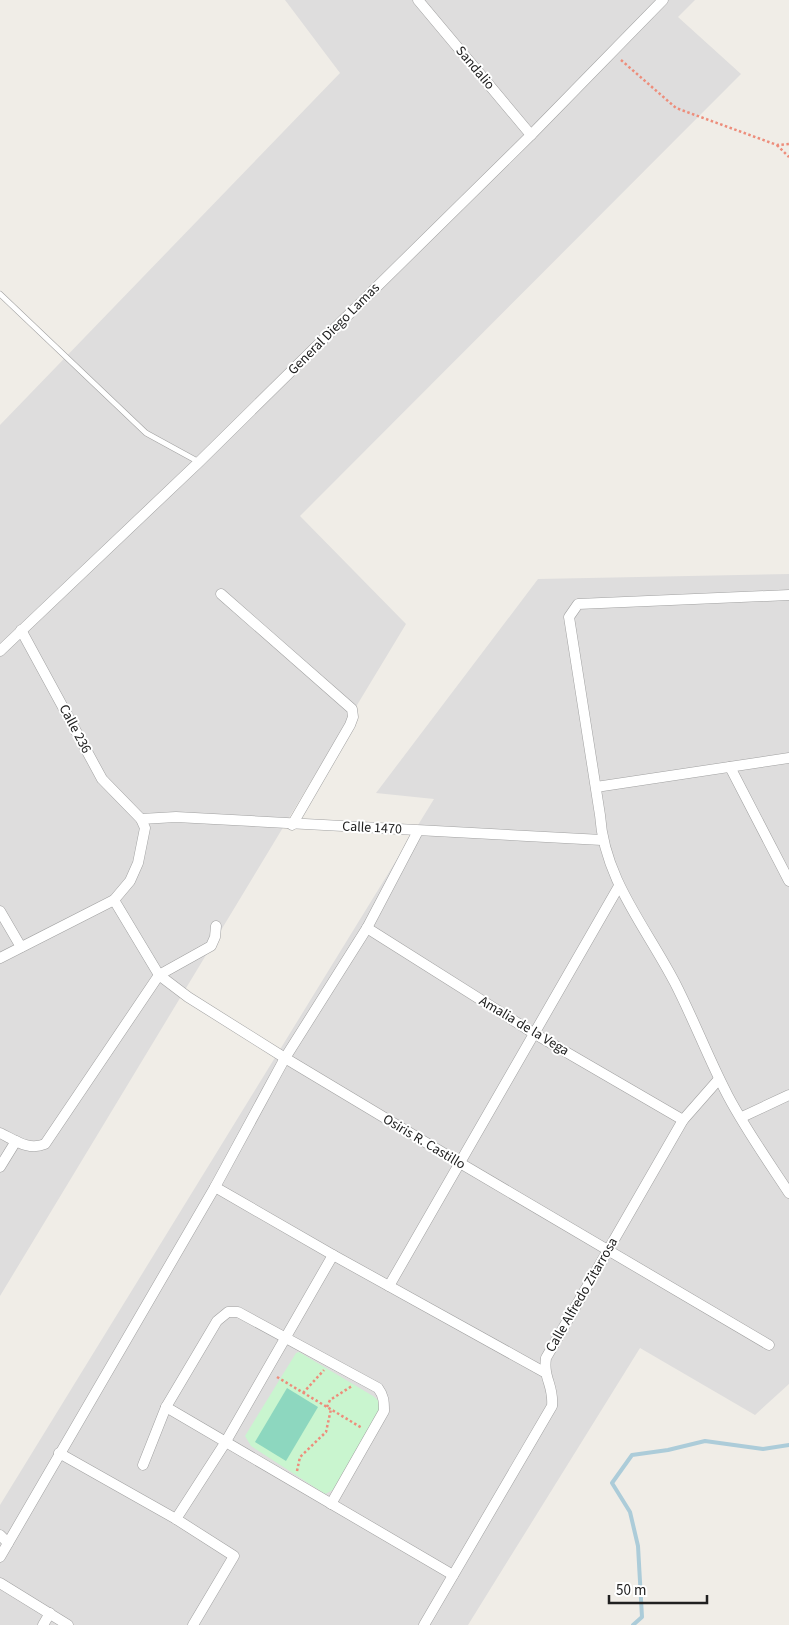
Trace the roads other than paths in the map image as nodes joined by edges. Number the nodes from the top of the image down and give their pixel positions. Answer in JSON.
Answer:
{"nodes":[{"id":1,"x":418,"y":0,"type":"edge"},
{"id":2,"x":663,"y":0,"type":"edge"},
{"id":3,"x":531,"y":135,"type":"junction"},
{"id":4,"x":0,"y":294,"type":"edge"},
{"id":5,"x":199,"y":462,"type":"junction"},
{"id":6,"x":222,"y":594,"type":"dead end"},
{"id":7,"x":789,"y":595,"type":"edge"},
{"id":8,"x":22,"y":630,"type":"junction"},
{"id":9,"x":0,"y":652,"type":"edge"},
{"id":10,"x":789,"y":758,"type":"edge"},
{"id":11,"x":730,"y":767,"type":"junction"},
{"id":12,"x":596,"y":787,"type":"junction"},
{"id":13,"x":141,"y":819,"type":"junction"},
{"id":14,"x":292,"y":824,"type":"junction"},
{"id":15,"x":418,"y":831,"type":"junction"},
{"id":16,"x":602,"y":840,"type":"junction"},
{"id":17,"x":789,"y":881,"type":"edge"},
{"id":18,"x":619,"y":886,"type":"junction"},
{"id":19,"x":114,"y":900,"type":"junction"},
{"id":20,"x":0,"y":911,"type":"edge"},
{"id":21,"x":216,"y":926,"type":"dead end"},
{"id":22,"x":367,"y":928,"type":"junction"},
{"id":23,"x":21,"y":947,"type":"junction"},
{"id":24,"x":0,"y":958,"type":"edge"},
{"id":25,"x":159,"y":975,"type":"junction"},
{"id":26,"x":535,"y":1034,"type":"junction"},
{"id":27,"x":285,"y":1058,"type":"junction"},
{"id":28,"x":720,"y":1079,"type":"junction"},
{"id":29,"x":789,"y":1096,"type":"edge"},
{"id":30,"x":742,"y":1117,"type":"junction"},
{"id":31,"x":683,"y":1120,"type":"junction"},
{"id":32,"x":0,"y":1132,"type":"edge"},
{"id":33,"x":16,"y":1141,"type":"junction"},
{"id":34,"x":460,"y":1163,"type":"junction"},
{"id":35,"x":0,"y":1167,"type":"edge"},
{"id":36,"x":216,"y":1187,"type":"junction"},
{"id":37,"x":789,"y":1193,"type":"edge"},
{"id":38,"x":609,"y":1250,"type":"junction"},
{"id":39,"x":333,"y":1256,"type":"junction"},
{"id":40,"x":389,"y":1286,"type":"junction"},
{"id":41,"x":287,"y":1337,"type":"junction"},
{"id":42,"x":769,"y":1345,"type":"dead end"},
{"id":43,"x":544,"y":1372,"type":"junction"},
{"id":44,"x":166,"y":1407,"type":"junction"},
{"id":45,"x":225,"y":1443,"type":"junction"},
{"id":46,"x":59,"y":1453,"type":"junction"},
{"id":47,"x":143,"y":1465,"type":"dead end"},
{"id":48,"x":331,"y":1504,"type":"junction"},
{"id":49,"x":176,"y":1520,"type":"junction"},
{"id":50,"x":0,"y":1535,"type":"edge"},
{"id":51,"x":8,"y":1543,"type":"junction"},
{"id":52,"x":0,"y":1557,"type":"edge"},
{"id":53,"x":453,"y":1574,"type":"junction"},
{"id":54,"x":0,"y":1583,"type":"edge"},
{"id":55,"x":50,"y":1613,"type":"junction"},
{"id":56,"x":44,"y":1625,"type":"edge"},
{"id":57,"x":68,"y":1625,"type":"edge"},
{"id":58,"x":193,"y":1625,"type":"edge"},
{"id":59,"x":424,"y":1625,"type":"edge"}],
"edges":[{"from":1,"to":3,"type":"street","name":"Sandalio"},
{"from":2,"to":3,"type":"street","name":"General Diego Lamas"},
{"from":3,"to":5,"type":"street","name":"General Diego Lamas"},
{"from":4,"to":5,"type":"lane"},
{"from":5,"to":8,"type":"street","name":"General Diego Lamas"},
{"from":6,"to":14,"type":"street"},
{"from":7,"to":12,"type":"street"},
{"from":8,"to":9,"type":"street","name":"General Diego Lamas"},
{"from":8,"to":13,"type":"street","name":"Calle 236"},
{"from":10,"to":11,"type":"street"},
{"from":11,"to":12,"type":"street"},
{"from":11,"to":17,"type":"street"},
{"from":12,"to":16,"type":"street"},
{"from":13,"to":14,"type":"street","name":"Calle 1470"},
{"from":13,"to":19,"type":"street"},
{"from":14,"to":15,"type":"street","name":"Calle 1470"},
{"from":15,"to":16,"type":"street","name":"Calle 1470"},
{"from":15,"to":22,"type":"street"},
{"from":16,"to":18,"type":"street"},
{"from":18,"to":26,"type":"street"},
{"from":18,"to":28,"type":"street"},
{"from":19,"to":23,"type":"street"},
{"from":19,"to":25,"type":"street","name":"Osiris R. Castillo"},
{"from":20,"to":23,"type":"street"},
{"from":21,"to":25,"type":"street"},
{"from":22,"to":26,"type":"street","name":"Amalia de la Vega"},
{"from":22,"to":27,"type":"street"},
{"from":23,"to":24,"type":"street"},
{"from":25,"to":27,"type":"street","name":"Osiris R. Castillo"},
{"from":25,"to":33,"type":"street"},
{"from":26,"to":31,"type":"street","name":"Amalia de la Vega"},
{"from":26,"to":34,"type":"street"},
{"from":27,"to":34,"type":"street","name":"Osiris R. Castillo"},
{"from":27,"to":36,"type":"street"},
{"from":28,"to":30,"type":"street"},
{"from":28,"to":31,"type":"street","name":"Calle Alfredo Zitarrosa"},
{"from":29,"to":30,"type":"street"},
{"from":30,"to":37,"type":"street"},
{"from":31,"to":38,"type":"street","name":"Calle Alfredo Zitarrosa"},
{"from":32,"to":33,"type":"street"},
{"from":33,"to":35,"type":"street"},
{"from":34,"to":38,"type":"street","name":"Osiris R. Castillo"},
{"from":34,"to":40,"type":"street"},
{"from":36,"to":39,"type":"street"},
{"from":36,"to":46,"type":"street"},
{"from":38,"to":42,"type":"street","name":"Osiris R. Castillo"},
{"from":38,"to":43,"type":"street","name":"Calle Alfredo Zitarrosa"},
{"from":39,"to":40,"type":"street"},
{"from":39,"to":41,"type":"street"},
{"from":40,"to":43,"type":"street"},
{"from":41,"to":44,"type":"street"},
{"from":41,"to":45,"type":"street"},
{"from":41,"to":48,"type":"street"},
{"from":43,"to":53,"type":"street"},
{"from":44,"to":45,"type":"street"},
{"from":44,"to":47,"type":"street"},
{"from":45,"to":48,"type":"street"},
{"from":45,"to":49,"type":"street"},
{"from":46,"to":49,"type":"street"},
{"from":46,"to":51,"type":"street"},
{"from":48,"to":53,"type":"street"},
{"from":49,"to":58,"type":"street"},
{"from":50,"to":51,"type":"street"},
{"from":51,"to":52,"type":"street"},
{"from":53,"to":59,"type":"street"},
{"from":54,"to":55,"type":"street"},
{"from":55,"to":56,"type":"street"},
{"from":55,"to":57,"type":"street"}]}
